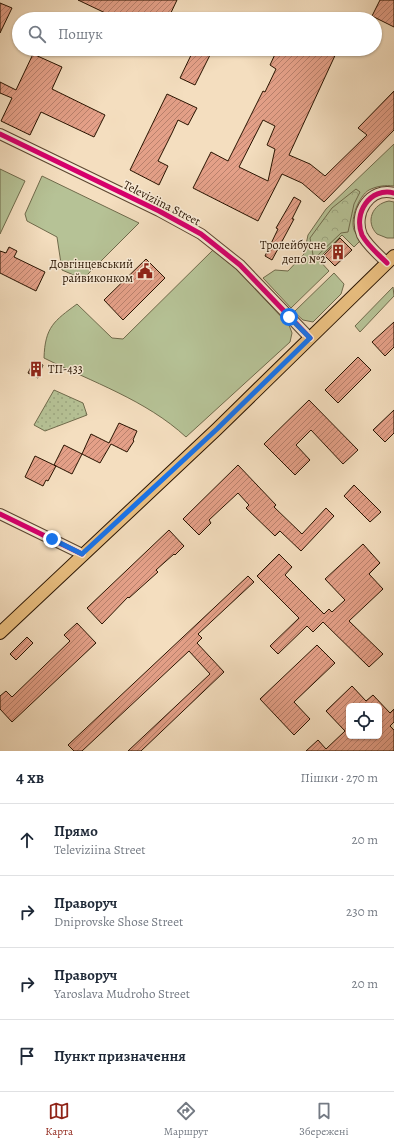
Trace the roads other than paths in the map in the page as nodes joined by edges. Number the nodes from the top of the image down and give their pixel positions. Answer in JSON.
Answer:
{"nodes":[{"id":1,"x":0,"y":134,"type":"edge"},
{"id":2,"x":394,"y":193,"type":"edge"},
{"id":3,"x":391,"y":260,"type":"edge"},
{"id":4,"x":310,"y":338,"type":"junction"},
{"id":5,"x":0,"y":514,"type":"edge"},
{"id":6,"x":82,"y":554,"type":"junction"},
{"id":7,"x":0,"y":633,"type":"edge"}],
"edges":[{"from":1,"to":4,"type":"street","name":"Televiziina Street"},
{"from":2,"to":3,"type":"street"},
{"from":3,"to":4,"type":"main road"},
{"from":4,"to":6,"type":"main road"},
{"from":5,"to":6,"type":"street"},
{"from":6,"to":7,"type":"main road"}]}
